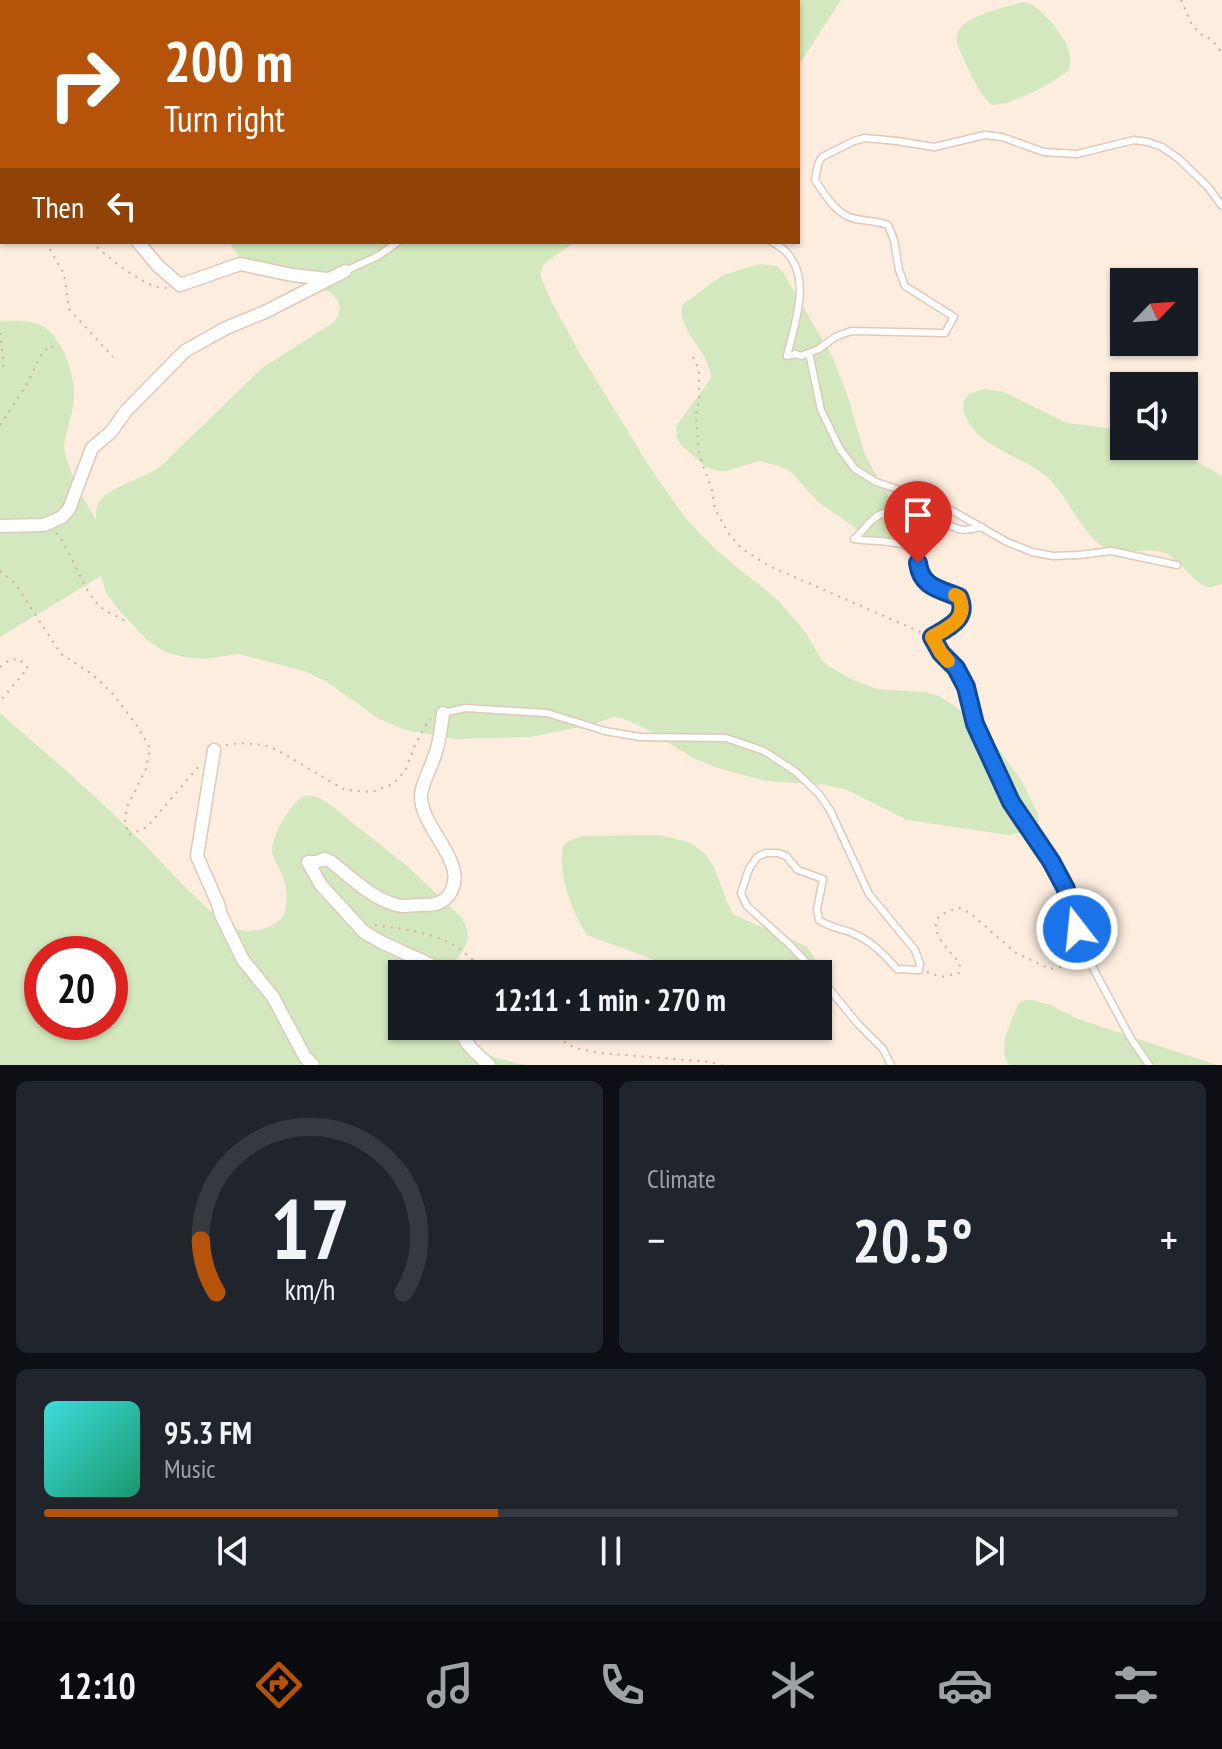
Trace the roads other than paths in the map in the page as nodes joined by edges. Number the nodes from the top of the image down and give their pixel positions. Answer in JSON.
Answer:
{"nodes":[{"id":1,"x":1222,"y":206,"type":"edge"},
{"id":2,"x":140,"y":244,"type":"edge"},
{"id":3,"x":395,"y":244,"type":"edge"},
{"id":4,"x":775,"y":244,"type":"edge"},
{"id":5,"x":345,"y":271,"type":"joint"},
{"id":6,"x":328,"y":279,"type":"junction"},
{"id":7,"x":809,"y":353,"type":"junction"},
{"id":8,"x":0,"y":526,"type":"edge"},
{"id":9,"x":982,"y":527,"type":"junction"},
{"id":10,"x":1177,"y":565,"type":"dead end"},
{"id":11,"x":443,"y":713,"type":"joint"},
{"id":12,"x":214,"y":750,"type":"road end"},
{"id":13,"x":422,"y":960,"type":"edge"},
{"id":14,"x":804,"y":960,"type":"edge"},
{"id":15,"x":832,"y":992,"type":"edge"},
{"id":16,"x":466,"y":1040,"type":"edge"},
{"id":17,"x":313,"y":1065,"type":"edge"},
{"id":18,"x":489,"y":1065,"type":"edge"},
{"id":19,"x":891,"y":1065,"type":"edge"},
{"id":20,"x":1149,"y":1065,"type":"edge"}],
"edges":[{"from":1,"to":7,"type":"lane"},
{"from":2,"to":6,"type":"street"},
{"from":3,"to":5,"type":"lane"},
{"from":4,"to":7,"type":"lane"},
{"from":5,"to":6,"type":"street"},
{"from":6,"to":8,"type":"street"},
{"from":7,"to":9,"type":"lane"},
{"from":9,"to":10,"type":"lane"},
{"from":9,"to":20,"type":"lane"},
{"from":11,"to":13,"type":"street"},
{"from":11,"to":14,"type":"lane"},
{"from":12,"to":17,"type":"street"},
{"from":15,"to":19,"type":"lane"},
{"from":16,"to":18,"type":"street"}]}
